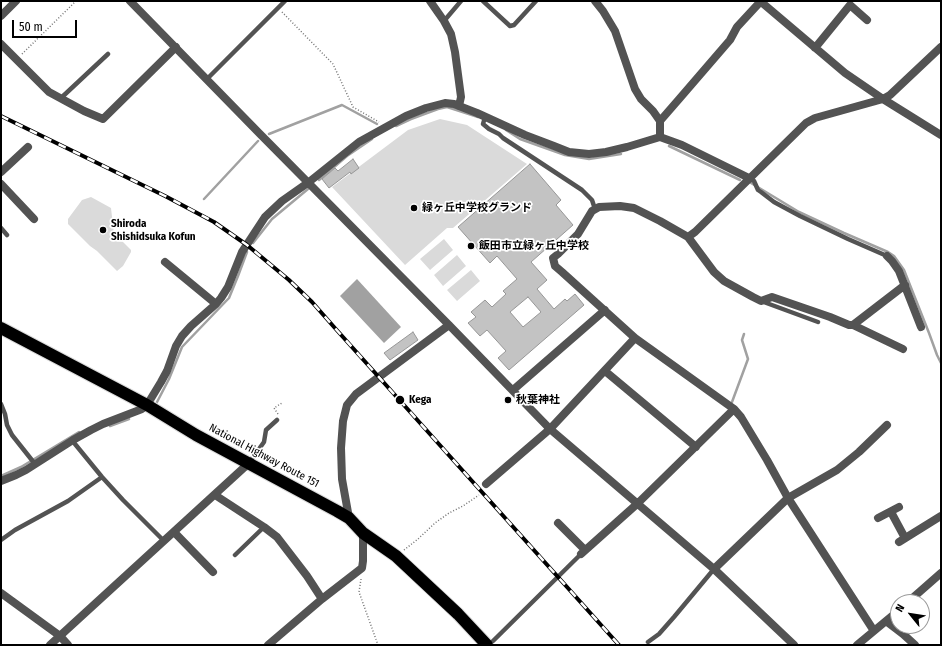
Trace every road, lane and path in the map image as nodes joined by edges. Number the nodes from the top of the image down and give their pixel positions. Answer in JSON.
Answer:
{"nodes":[{"id":1,"x":16,"y":1,"type":"edge"},
{"id":2,"x":76,"y":1,"type":"edge"},
{"id":3,"x":130,"y":1,"type":"edge"},
{"id":4,"x":285,"y":1,"type":"edge"},
{"id":5,"x":430,"y":1,"type":"edge"},
{"id":6,"x":461,"y":1,"type":"edge"},
{"id":7,"x":483,"y":1,"type":"edge"},
{"id":8,"x":536,"y":1,"type":"edge"},
{"id":9,"x":595,"y":1,"type":"edge"},
{"id":10,"x":760,"y":1,"type":"edge"},
{"id":11,"x":278,"y":8,"type":"junction"},
{"id":12,"x":1,"y":14,"type":"edge"},
{"id":13,"x":867,"y":20,"type":"dead end"},
{"id":14,"x":444,"y":21,"type":"junction"},
{"id":15,"x":1,"y":44,"type":"edge"},
{"id":16,"x":176,"y":47,"type":"junction"},
{"id":17,"x":941,"y":47,"type":"edge"},
{"id":18,"x":815,"y":48,"type":"junction"},
{"id":19,"x":108,"y":54,"type":"dead end"},
{"id":20,"x":16,"y":59,"type":"junction"},
{"id":21,"x":207,"y":79,"type":"junction"},
{"id":22,"x":61,"y":98,"type":"junction"},
{"id":23,"x":883,"y":99,"type":"junction"},
{"id":24,"x":459,"y":106,"type":"junction"},
{"id":25,"x":485,"y":119,"type":"junction"},
{"id":26,"x":660,"y":120,"type":"junction"},
{"id":27,"x":387,"y":126,"type":"junction"},
{"id":28,"x":940,"y":132,"type":"edge"},
{"id":29,"x":660,"y":137,"type":"junction"},
{"id":30,"x":28,"y":147,"type":"dead end"},
{"id":31,"x":2,"y":168,"type":"edge"},
{"id":32,"x":751,"y":180,"type":"junction"},
{"id":33,"x":309,"y":182,"type":"junction"},
{"id":34,"x":1,"y":184,"type":"edge"},
{"id":35,"x":595,"y":209,"type":"junction"},
{"id":36,"x":34,"y":220,"type":"dead end"},
{"id":37,"x":1,"y":228,"type":"edge"},
{"id":38,"x":7,"y":235,"type":"dead end"},
{"id":39,"x":688,"y":237,"type":"junction"},
{"id":40,"x":887,"y":256,"type":"joint"},
{"id":41,"x":165,"y":262,"type":"dead end"},
{"id":42,"x":905,"y":285,"type":"junction"},
{"id":43,"x":761,"y":301,"type":"junction"},
{"id":44,"x":216,"y":304,"type":"junction"},
{"id":45,"x":605,"y":310,"type":"junction"},
{"id":46,"x":818,"y":322,"type":"dead end"},
{"id":47,"x":449,"y":325,"type":"junction"},
{"id":48,"x":853,"y":325,"type":"junction"},
{"id":49,"x":921,"y":327,"type":"dead end"},
{"id":50,"x":1,"y":328,"type":"edge"},
{"id":51,"x":635,"y":338,"type":"junction"},
{"id":52,"x":903,"y":349,"type":"dead end"},
{"id":53,"x":605,"y":371,"type":"junction"},
{"id":54,"x":513,"y":390,"type":"junction"},
{"id":55,"x":282,"y":403,"type":"dead end"},
{"id":56,"x":1,"y":404,"type":"edge"},
{"id":57,"x":147,"y":405,"type":"junction"},
{"id":58,"x":734,"y":410,"type":"junction"},
{"id":59,"x":277,"y":420,"type":"joint"},
{"id":60,"x":888,"y":425,"type":"dead end"},
{"id":61,"x":550,"y":429,"type":"junction"},
{"id":62,"x":73,"y":440,"type":"junction"},
{"id":63,"x":696,"y":447,"type":"junction"},
{"id":64,"x":34,"y":461,"type":"junction"},
{"id":65,"x":249,"y":463,"type":"junction"},
{"id":66,"x":102,"y":477,"type":"junction"},
{"id":67,"x":1,"y":481,"type":"edge"},
{"id":68,"x":486,"y":484,"type":"dead end"},
{"id":69,"x":215,"y":495,"type":"junction"},
{"id":70,"x":479,"y":495,"type":"dead end"},
{"id":71,"x":788,"y":498,"type":"junction"},
{"id":72,"x":637,"y":504,"type":"junction"},
{"id":73,"x":899,"y":507,"type":"dead end"},
{"id":74,"x":891,"y":512,"type":"junction"},
{"id":75,"x":941,"y":516,"type":"edge"},
{"id":76,"x":349,"y":518,"type":"junction"},
{"id":77,"x":878,"y":518,"type":"dead end"},
{"id":78,"x":558,"y":523,"type":"dead end"},
{"id":79,"x":264,"y":527,"type":"junction"},
{"id":80,"x":174,"y":532,"type":"junction"},
{"id":81,"x":363,"y":533,"type":"junction"},
{"id":82,"x":1,"y":540,"type":"edge"},
{"id":83,"x":164,"y":541,"type":"junction"},
{"id":84,"x":583,"y":552,"type":"junction"},
{"id":85,"x":235,"y":555,"type":"dead end"},
{"id":86,"x":396,"y":556,"type":"junction"},
{"id":87,"x":362,"y":568,"type":"junction"},
{"id":88,"x":714,"y":569,"type":"junction"},
{"id":89,"x":213,"y":572,"type":"dead end"},
{"id":90,"x":941,"y":573,"type":"edge"},
{"id":91,"x":1,"y":593,"type":"edge"},
{"id":92,"x":917,"y":594,"type":"edge"},
{"id":93,"x":322,"y":599,"type":"junction"},
{"id":94,"x":890,"y":618,"type":"edge"},
{"id":95,"x":886,"y":621,"type":"junction"},
{"id":96,"x":874,"y":631,"type":"junction"},
{"id":97,"x":60,"y":636,"type":"junction"},
{"id":98,"x":648,"y":642,"type":"dead end"},
{"id":99,"x":490,"y":643,"type":"edge"},
{"id":100,"x":50,"y":645,"type":"edge"},
{"id":101,"x":68,"y":645,"type":"edge"},
{"id":102,"x":268,"y":645,"type":"edge"},
{"id":103,"x":378,"y":645,"type":"edge"},
{"id":104,"x":794,"y":645,"type":"edge"},
{"id":105,"x":857,"y":645,"type":"edge"},
{"id":106,"x":914,"y":645,"type":"edge"}],
"edges":[{"from":1,"to":12,"type":"street"},
{"from":2,"to":20,"type":"path"},
{"from":3,"to":16,"type":"street"},
{"from":4,"to":11,"type":"lane"},
{"from":5,"to":14,"type":"street"},
{"from":6,"to":14,"type":"lane"},
{"from":7,"to":8,"type":"lane"},
{"from":9,"to":26,"type":"street"},
{"from":10,"to":18,"type":"street"},
{"from":10,"to":26,"type":"street"},
{"from":11,"to":21,"type":"lane"},
{"from":11,"to":27,"type":"path"},
{"from":13,"to":18,"type":"street"},
{"from":14,"to":24,"type":"street"},
{"from":15,"to":20,"type":"street"},
{"from":16,"to":21,"type":"street"},
{"from":16,"to":22,"type":"street"},
{"from":17,"to":23,"type":"street"},
{"from":18,"to":23,"type":"street"},
{"from":19,"to":22,"type":"lane"},
{"from":20,"to":22,"type":"street"},
{"from":21,"to":33,"type":"street"},
{"from":23,"to":28,"type":"street"},
{"from":23,"to":32,"type":"street"},
{"from":24,"to":25,"type":"street"},
{"from":24,"to":27,"type":"street"},
{"from":25,"to":29,"type":"street"},
{"from":25,"to":35,"type":"lane"},
{"from":26,"to":29,"type":"street"},
{"from":27,"to":33,"type":"street"},
{"from":29,"to":32,"type":"street"},
{"from":30,"to":31,"type":"street"},
{"from":32,"to":39,"type":"street"},
{"from":32,"to":40,"type":"lane"},
{"from":33,"to":44,"type":"street"},
{"from":33,"to":47,"type":"street"},
{"from":34,"to":36,"type":"street"},
{"from":35,"to":39,"type":"street"},
{"from":35,"to":45,"type":"street"},
{"from":37,"to":38,"type":"lane"},
{"from":39,"to":43,"type":"street"},
{"from":40,"to":42,"type":"street"},
{"from":41,"to":44,"type":"street"},
{"from":42,"to":48,"type":"street"},
{"from":42,"to":49,"type":"street"},
{"from":43,"to":46,"type":"lane"},
{"from":43,"to":48,"type":"street"},
{"from":44,"to":57,"type":"street"},
{"from":45,"to":51,"type":"street"},
{"from":45,"to":54,"type":"street"},
{"from":47,"to":54,"type":"street"},
{"from":47,"to":76,"type":"street"},
{"from":48,"to":52,"type":"street"},
{"from":50,"to":57,"type":"highway","name":"National Highway Route 151"},
{"from":51,"to":53,"type":"street"},
{"from":51,"to":58,"type":"street"},
{"from":53,"to":61,"type":"street"},
{"from":53,"to":63,"type":"street"},
{"from":54,"to":61,"type":"street"},
{"from":55,"to":59,"type":"path"},
{"from":56,"to":64,"type":"lane"},
{"from":57,"to":62,"type":"street"},
{"from":57,"to":65,"type":"highway","name":"National Highway Route 151"},
{"from":58,"to":63,"type":"street"},
{"from":58,"to":71,"type":"street"},
{"from":59,"to":65,"type":"lane"},
{"from":60,"to":71,"type":"street"},
{"from":61,"to":68,"type":"street"},
{"from":61,"to":72,"type":"street"},
{"from":62,"to":64,"type":"street"},
{"from":62,"to":66,"type":"lane"},
{"from":63,"to":72,"type":"street"},
{"from":64,"to":67,"type":"street"},
{"from":65,"to":69,"type":"street"},
{"from":65,"to":76,"type":"highway","name":"National Highway Route 151"},
{"from":66,"to":82,"type":"lane"},
{"from":66,"to":83,"type":"lane"},
{"from":69,"to":79,"type":"street"},
{"from":69,"to":80,"type":"street"},
{"from":70,"to":86,"type":"path"},
{"from":71,"to":88,"type":"street"},
{"from":71,"to":96,"type":"street"},
{"from":72,"to":84,"type":"street"},
{"from":72,"to":88,"type":"street"},
{"from":73,"to":74,"type":"street"},
{"from":74,"to":75,"type":"street"},
{"from":74,"to":77,"type":"street"},
{"from":76,"to":81,"type":"highway","name":"National Highway Route 151"},
{"from":78,"to":84,"type":"street"},
{"from":79,"to":85,"type":"lane"},
{"from":79,"to":93,"type":"street"},
{"from":80,"to":83,"type":"street"},
{"from":80,"to":89,"type":"street"},
{"from":81,"to":86,"type":"highway","name":"National Highway Route 151"},
{"from":81,"to":87,"type":"street"},
{"from":83,"to":97,"type":"street"},
{"from":84,"to":99,"type":"lane"},
{"from":86,"to":99,"type":"highway","name":"National Highway Route 151"},
{"from":87,"to":93,"type":"street"},
{"from":87,"to":103,"type":"path"},
{"from":88,"to":98,"type":"lane"},
{"from":88,"to":104,"type":"street"},
{"from":90,"to":92,"type":"street"},
{"from":91,"to":97,"type":"street"},
{"from":93,"to":102,"type":"street"},
{"from":94,"to":95,"type":"street"},
{"from":95,"to":96,"type":"street"},
{"from":95,"to":106,"type":"street"},
{"from":96,"to":105,"type":"street"},
{"from":97,"to":100,"type":"street"},
{"from":97,"to":101,"type":"street"}]}
